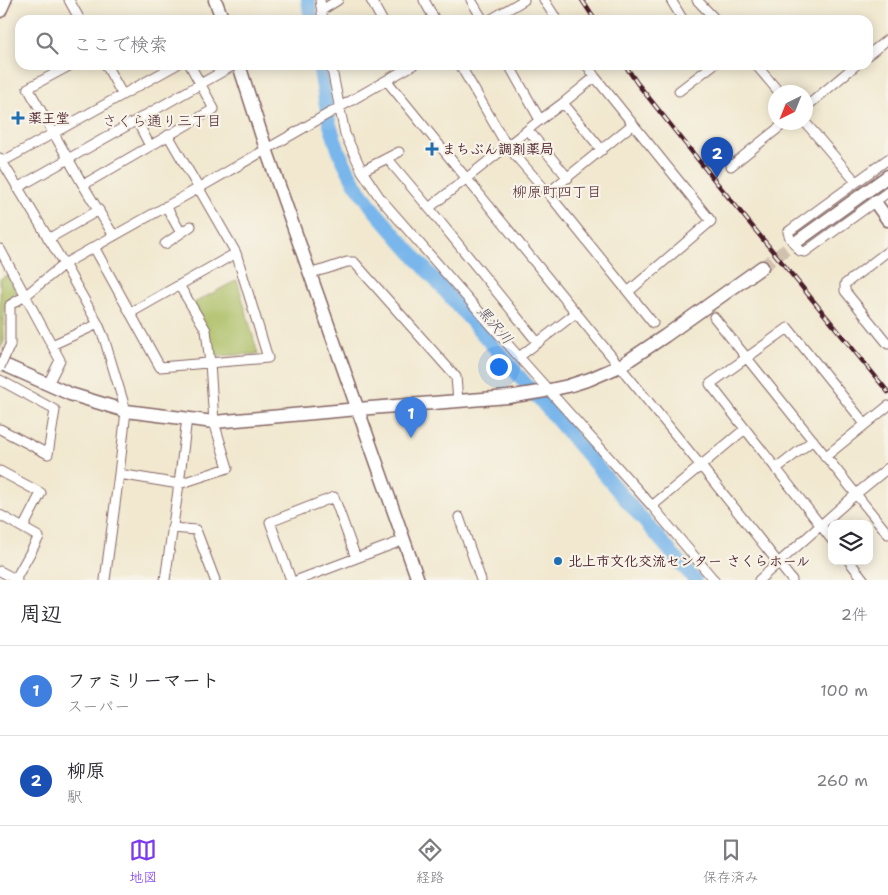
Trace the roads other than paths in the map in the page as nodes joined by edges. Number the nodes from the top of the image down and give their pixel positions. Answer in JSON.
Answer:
{"nodes":[{"id":1,"x":5,"y":0,"type":"edge"},
{"id":2,"x":69,"y":0,"type":"edge"},
{"id":3,"x":215,"y":0,"type":"edge"},
{"id":4,"x":338,"y":0,"type":"edge"},
{"id":5,"x":370,"y":0,"type":"edge"},
{"id":6,"x":424,"y":0,"type":"edge"},
{"id":7,"x":471,"y":0,"type":"edge"},
{"id":8,"x":524,"y":0,"type":"edge"},
{"id":9,"x":544,"y":0,"type":"edge"},
{"id":10,"x":671,"y":0,"type":"edge"},
{"id":11,"x":697,"y":0,"type":"edge"},
{"id":12,"x":321,"y":5,"type":"edge"},
{"id":13,"x":0,"y":11,"type":"edge"},
{"id":14,"x":77,"y":15,"type":"edge"},
{"id":15,"x":221,"y":15,"type":"edge"},
{"id":16,"x":379,"y":15,"type":"edge"},
{"id":17,"x":432,"y":15,"type":"edge"},
{"id":18,"x":480,"y":15,"type":"edge"},
{"id":19,"x":498,"y":15,"type":"edge"},
{"id":20,"x":554,"y":15,"type":"edge"},
{"id":21,"x":680,"y":15,"type":"edge"},
{"id":22,"x":711,"y":15,"type":"edge"},
{"id":23,"x":888,"y":38,"type":"edge"},
{"id":24,"x":873,"y":51,"type":"edge"},
{"id":25,"x":62,"y":70,"type":"edge"},
{"id":26,"x":109,"y":70,"type":"edge"},
{"id":27,"x":166,"y":70,"type":"edge"},
{"id":28,"x":193,"y":70,"type":"edge"},
{"id":29,"x":225,"y":70,"type":"edge"},
{"id":30,"x":241,"y":70,"type":"edge"},
{"id":31,"x":332,"y":70,"type":"edge"},
{"id":32,"x":404,"y":70,"type":"edge"},
{"id":33,"x":463,"y":70,"type":"edge"},
{"id":34,"x":512,"y":70,"type":"edge"},
{"id":35,"x":590,"y":70,"type":"edge"},
{"id":36,"x":706,"y":70,"type":"edge"},
{"id":37,"x":760,"y":70,"type":"edge"},
{"id":38,"x":850,"y":70,"type":"edge"},
{"id":39,"x":595,"y":77,"type":"junction"},
{"id":40,"x":387,"y":80,"type":"junction"},
{"id":41,"x":201,"y":84,"type":"junction"},
{"id":42,"x":773,"y":85,"type":"edge"},
{"id":43,"x":679,"y":91,"type":"dead end"},
{"id":44,"x":122,"y":94,"type":"junction"},
{"id":45,"x":813,"y":101,"type":"edge"},
{"id":46,"x":563,"y":103,"type":"junction"},
{"id":47,"x":337,"y":108,"type":"junction"},
{"id":48,"x":540,"y":120,"type":"junction"},
{"id":49,"x":137,"y":121,"type":"junction"},
{"id":50,"x":633,"y":124,"type":"junction"},
{"id":51,"x":528,"y":130,"type":"junction"},
{"id":52,"x":776,"y":130,"type":"edge"},
{"id":53,"x":811,"y":130,"type":"edge"},
{"id":54,"x":53,"y":133,"type":"junction"},
{"id":55,"x":168,"y":135,"type":"junction"},
{"id":56,"x":150,"y":146,"type":"junction"},
{"id":57,"x":507,"y":146,"type":"junction"},
{"id":58,"x":266,"y":149,"type":"junction"},
{"id":59,"x":602,"y":150,"type":"junction"},
{"id":60,"x":399,"y":152,"type":"dead end"},
{"id":61,"x":387,"y":158,"type":"junction"},
{"id":62,"x":69,"y":159,"type":"junction"},
{"id":63,"x":888,"y":159,"type":"edge"},
{"id":64,"x":1,"y":161,"type":"edge"},
{"id":65,"x":731,"y":166,"type":"dead end"},
{"id":66,"x":362,"y":171,"type":"junction"},
{"id":67,"x":888,"y":176,"type":"edge"},
{"id":68,"x":467,"y":178,"type":"junction"},
{"id":69,"x":568,"y":178,"type":"junction"},
{"id":70,"x":856,"y":182,"type":"junction"},
{"id":71,"x":83,"y":185,"type":"junction"},
{"id":72,"x":17,"y":188,"type":"junction"},
{"id":73,"x":199,"y":188,"type":"junction"},
{"id":74,"x":888,"y":192,"type":"edge"},
{"id":75,"x":548,"y":193,"type":"junction"},
{"id":76,"x":875,"y":202,"type":"junction"},
{"id":77,"x":166,"y":206,"type":"junction"},
{"id":78,"x":429,"y":208,"type":"junction"},
{"id":79,"x":99,"y":210,"type":"junction"},
{"id":80,"x":888,"y":220,"type":"edge"},
{"id":81,"x":191,"y":226,"type":"dead end"},
{"id":82,"x":180,"y":233,"type":"junction"},
{"id":83,"x":114,"y":236,"type":"junction"},
{"id":84,"x":48,"y":239,"type":"junction"},
{"id":85,"x":799,"y":240,"type":"tunnel mouth"},
{"id":86,"x":165,"y":244,"type":"dead end"},
{"id":87,"x":94,"y":247,"type":"junction"},
{"id":88,"x":0,"y":249,"type":"edge"},
{"id":89,"x":888,"y":251,"type":"edge"},
{"id":90,"x":236,"y":253,"type":"junction"},
{"id":91,"x":64,"y":264,"type":"junction"},
{"id":92,"x":762,"y":267,"type":"tunnel mouth"},
{"id":93,"x":311,"y":273,"type":"junction"},
{"id":94,"x":179,"y":286,"type":"junction"},
{"id":95,"x":628,"y":292,"type":"junction"},
{"id":96,"x":25,"y":296,"type":"junction"},
{"id":97,"x":130,"y":313,"type":"junction"},
{"id":98,"x":576,"y":313,"type":"junction"},
{"id":99,"x":714,"y":317,"type":"dead end"},
{"id":100,"x":653,"y":323,"type":"dead end"},
{"id":101,"x":98,"y":324,"type":"junction"},
{"id":102,"x":538,"y":343,"type":"junction"},
{"id":103,"x":888,"y":344,"type":"edge"},
{"id":104,"x":52,"y":345,"type":"junction"},
{"id":105,"x":519,"y":357,"type":"junction"},
{"id":106,"x":747,"y":358,"type":"junction"},
{"id":107,"x":210,"y":363,"type":"junction"},
{"id":108,"x":0,"y":364,"type":"edge"},
{"id":109,"x":620,"y":366,"type":"junction"},
{"id":110,"x":0,"y":367,"type":"edge"},
{"id":111,"x":0,"y":380,"type":"edge"},
{"id":112,"x":48,"y":384,"type":"junction"},
{"id":113,"x":547,"y":391,"type":"junction"},
{"id":114,"x":458,"y":401,"type":"junction"},
{"id":115,"x":888,"y":406,"type":"edge"},
{"id":116,"x":358,"y":408,"type":"junction"},
{"id":117,"x":126,"y":410,"type":"junction"},
{"id":118,"x":187,"y":418,"type":"junction"},
{"id":119,"x":214,"y":422,"type":"junction"},
{"id":120,"x":866,"y":424,"type":"junction"},
{"id":121,"x":0,"y":429,"type":"edge"},
{"id":122,"x":745,"y":429,"type":"junction"},
{"id":123,"x":813,"y":440,"type":"junction"},
{"id":124,"x":825,"y":457,"type":"junction"},
{"id":125,"x":701,"y":466,"type":"junction"},
{"id":126,"x":776,"y":468,"type":"junction"},
{"id":127,"x":888,"y":468,"type":"edge"},
{"id":128,"x":0,"y":471,"type":"edge"},
{"id":129,"x":119,"y":474,"type":"junction"},
{"id":130,"x":179,"y":484,"type":"junction"},
{"id":131,"x":856,"y":494,"type":"junction"},
{"id":132,"x":652,"y":506,"type":"junction"},
{"id":133,"x":0,"y":515,"type":"edge"},
{"id":134,"x":459,"y":517,"type":"dead end"},
{"id":135,"x":820,"y":526,"type":"junction"},
{"id":136,"x":23,"y":528,"type":"junction"},
{"id":137,"x":172,"y":528,"type":"junction"},
{"id":138,"x":888,"y":534,"type":"edge"},
{"id":139,"x":828,"y":535,"type":"edge"},
{"id":140,"x":404,"y":540,"type":"junction"},
{"id":141,"x":356,"y":558,"type":"junction"},
{"id":142,"x":778,"y":564,"type":"junction"},
{"id":143,"x":852,"y":565,"type":"edge"},
{"id":144,"x":0,"y":571,"type":"edge"},
{"id":145,"x":16,"y":580,"type":"edge"},
{"id":146,"x":105,"y":580,"type":"edge"},
{"id":147,"x":165,"y":580,"type":"edge"},
{"id":148,"x":215,"y":580,"type":"edge"},
{"id":149,"x":291,"y":580,"type":"edge"},
{"id":150,"x":298,"y":580,"type":"edge"},
{"id":151,"x":418,"y":580,"type":"edge"},
{"id":152,"x":481,"y":580,"type":"edge"},
{"id":153,"x":714,"y":580,"type":"edge"},
{"id":154,"x":760,"y":580,"type":"edge"},
{"id":155,"x":792,"y":580,"type":"edge"},
{"id":156,"x":864,"y":580,"type":"edge"}],
"edges":[{"from":1,"to":13,"type":"street"},
{"from":2,"to":14,"type":"street"},
{"from":3,"to":15,"type":"street"},
{"from":4,"to":12,"type":"street"},
{"from":5,"to":16,"type":"street"},
{"from":6,"to":17,"type":"street"},
{"from":7,"to":18,"type":"street"},
{"from":8,"to":19,"type":"street"},
{"from":9,"to":20,"type":"street"},
{"from":10,"to":21,"type":"street"},
{"from":11,"to":22,"type":"street"},
{"from":23,"to":24,"type":"street"},
{"from":25,"to":54,"type":"street"},
{"from":26,"to":44,"type":"street"},
{"from":27,"to":44,"type":"street"},
{"from":28,"to":41,"type":"street"},
{"from":29,"to":41,"type":"street"},
{"from":30,"to":58,"type":"street"},
{"from":31,"to":47,"type":"street"},
{"from":32,"to":40,"type":"street"},
{"from":33,"to":57,"type":"street"},
{"from":34,"to":48,"type":"street"},
{"from":35,"to":39,"type":"street"},
{"from":36,"to":43,"type":"street"},
{"from":37,"to":42,"type":"street"},
{"from":38,"to":45,"type":"street"},
{"from":39,"to":46,"type":"street"},
{"from":39,"to":50,"type":"street"},
{"from":40,"to":47,"type":"street"},
{"from":40,"to":68,"type":"street"},
{"from":41,"to":49,"type":"street"},
{"from":41,"to":55,"type":"street"},
{"from":44,"to":54,"type":"street"},
{"from":46,"to":48,"type":"street"},
{"from":46,"to":59,"type":"street"},
{"from":47,"to":58,"type":"street"},
{"from":47,"to":66,"type":"street"},
{"from":48,"to":51,"type":"street"},
{"from":49,"to":56,"type":"street"},
{"from":49,"to":62,"type":"street"},
{"from":50,"to":59,"type":"street"},
{"from":50,"to":95,"type":"street"},
{"from":51,"to":57,"type":"street"},
{"from":51,"to":69,"type":"street"},
{"from":52,"to":65,"type":"street"},
{"from":53,"to":70,"type":"street"},
{"from":54,"to":62,"type":"street"},
{"from":54,"to":64,"type":"street"},
{"from":55,"to":56,"type":"street"},
{"from":55,"to":73,"type":"street"},
{"from":56,"to":71,"type":"street"},
{"from":57,"to":68,"type":"street"},
{"from":57,"to":75,"type":"street"},
{"from":58,"to":73,"type":"street"},
{"from":58,"to":93,"type":"street"},
{"from":59,"to":69,"type":"street"},
{"from":60,"to":61,"type":"street"},
{"from":61,"to":66,"type":"street"},
{"from":61,"to":78,"type":"street"},
{"from":62,"to":71,"type":"street"},
{"from":62,"to":72,"type":"street"},
{"from":63,"to":70,"type":"street"},
{"from":64,"to":72,"type":"street"},
{"from":66,"to":105,"type":"street"},
{"from":67,"to":85,"type":"street"},
{"from":68,"to":78,"type":"street"},
{"from":68,"to":98,"type":"street"},
{"from":69,"to":75,"type":"street"},
{"from":70,"to":76,"type":"street"},
{"from":71,"to":79,"type":"street"},
{"from":72,"to":84,"type":"street"},
{"from":73,"to":77,"type":"street"},
{"from":73,"to":90,"type":"street"},
{"from":74,"to":76,"type":"street"},
{"from":75,"to":95,"type":"street"},
{"from":76,"to":80,"type":"street"},
{"from":77,"to":82,"type":"street"},
{"from":77,"to":83,"type":"street"},
{"from":78,"to":102,"type":"street"},
{"from":79,"to":83,"type":"street"},
{"from":79,"to":84,"type":"street"},
{"from":81,"to":82,"type":"street"},
{"from":82,"to":86,"type":"street"},
{"from":83,"to":87,"type":"street"},
{"from":84,"to":91,"type":"street"},
{"from":87,"to":91,"type":"street"},
{"from":87,"to":97,"type":"street"},
{"from":88,"to":96,"type":"street"},
{"from":89,"to":103,"type":"street"},
{"from":90,"to":94,"type":"street"},
{"from":90,"to":107,"type":"street"},
{"from":91,"to":96,"type":"street"},
{"from":91,"to":101,"type":"street"},
{"from":92,"to":109,"type":"street"},
{"from":93,"to":114,"type":"street"},
{"from":93,"to":116,"type":"street"},
{"from":94,"to":97,"type":"street"},
{"from":94,"to":107,"type":"street"},
{"from":95,"to":100,"type":"street"},
{"from":96,"to":104,"type":"street"},
{"from":96,"to":110,"type":"street","bridge":true},
{"from":97,"to":107,"type":"street"},
{"from":98,"to":102,"type":"street"},
{"from":98,"to":109,"type":"street"},
{"from":99,"to":106,"type":"street"},
{"from":101,"to":104,"type":"street"},
{"from":101,"to":117,"type":"street"},
{"from":102,"to":105,"type":"street"},
{"from":104,"to":112,"type":"street"},
{"from":105,"to":113,"type":"street"},
{"from":106,"to":120,"type":"street"},
{"from":106,"to":122,"type":"street"},
{"from":106,"to":123,"type":"street"},
{"from":107,"to":119,"type":"street"},
{"from":108,"to":112,"type":"street"},
{"from":109,"to":113,"type":"street"},
{"from":109,"to":125,"type":"street"},
{"from":111,"to":121,"type":"street"},
{"from":112,"to":117,"type":"street"},
{"from":113,"to":114,"type":"street"},
{"from":113,"to":132,"type":"street"},
{"from":114,"to":116,"type":"street"},
{"from":115,"to":120,"type":"street"},
{"from":116,"to":119,"type":"street"},
{"from":116,"to":140,"type":"street"},
{"from":117,"to":118,"type":"street"},
{"from":117,"to":129,"type":"street"},
{"from":118,"to":119,"type":"street"},
{"from":118,"to":130,"type":"street"},
{"from":119,"to":130,"type":"street"},
{"from":120,"to":124,"type":"street"},
{"from":122,"to":125,"type":"street"},
{"from":122,"to":126,"type":"street"},
{"from":123,"to":124,"type":"street"},
{"from":123,"to":126,"type":"street"},
{"from":124,"to":131,"type":"street"},
{"from":125,"to":132,"type":"street"},
{"from":125,"to":142,"type":"street"},
{"from":126,"to":135,"type":"street"},
{"from":127,"to":131,"type":"street"},
{"from":128,"to":136,"type":"street"},
{"from":129,"to":130,"type":"street"},
{"from":129,"to":146,"type":"street"},
{"from":130,"to":137,"type":"street"},
{"from":131,"to":135,"type":"street"},
{"from":131,"to":138,"type":"street"},
{"from":132,"to":153,"type":"street"},
{"from":133,"to":136,"type":"street"},
{"from":134,"to":152,"type":"street"},
{"from":135,"to":139,"type":"street"},
{"from":135,"to":142,"type":"street"},
{"from":136,"to":145,"type":"street"},
{"from":137,"to":147,"type":"street"},
{"from":137,"to":148,"type":"street"},
{"from":140,"to":141,"type":"street"},
{"from":140,"to":151,"type":"street"},
{"from":141,"to":149,"type":"street"},
{"from":141,"to":150,"type":"street"},
{"from":142,"to":154,"type":"street"},
{"from":142,"to":155,"type":"street"},
{"from":143,"to":156,"type":"street"},
{"from":144,"to":145,"type":"street"}]}
